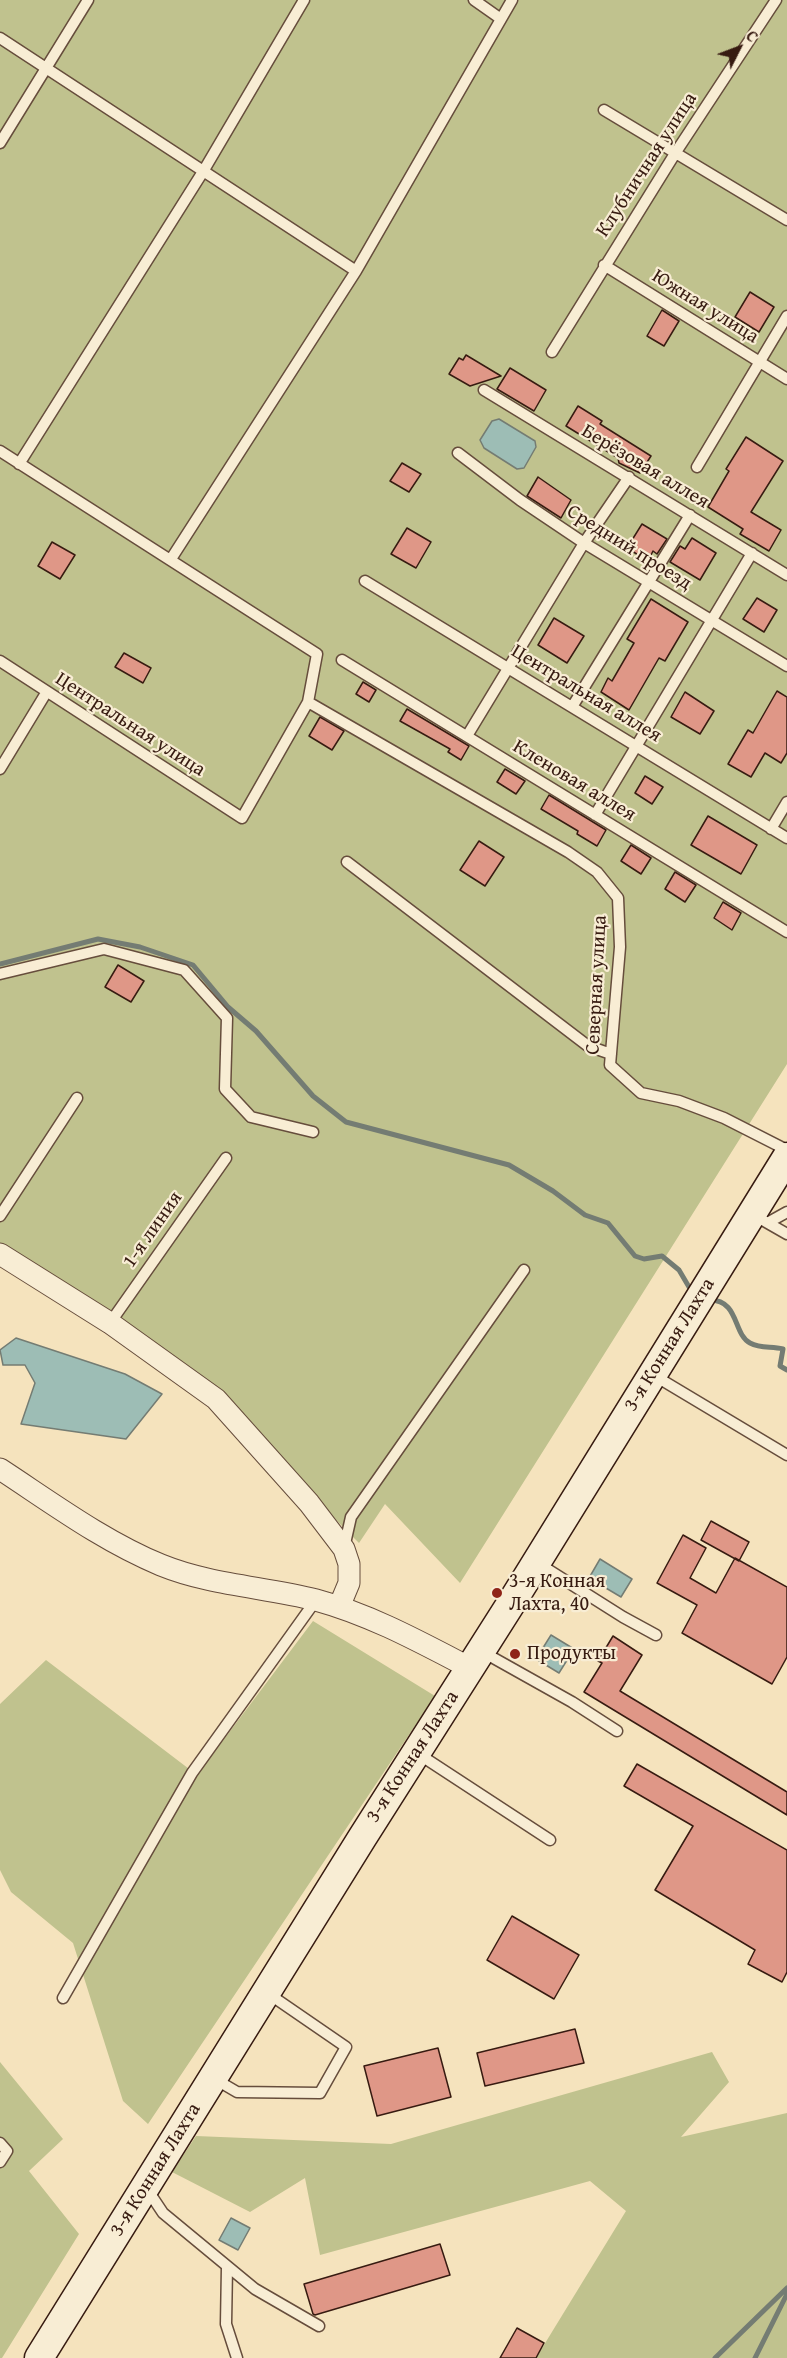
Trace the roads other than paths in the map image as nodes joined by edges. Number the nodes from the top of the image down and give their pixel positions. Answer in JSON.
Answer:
{"nodes":[{"id":1,"x":88,"y":0,"type":"edge"},
{"id":2,"x":304,"y":0,"type":"edge"},
{"id":3,"x":474,"y":0,"type":"edge"},
{"id":4,"x":512,"y":0,"type":"edge"},
{"id":5,"x":776,"y":0,"type":"edge"},
{"id":6,"x":501,"y":19,"type":"junction"},
{"id":7,"x":0,"y":38,"type":"edge"},
{"id":8,"x":48,"y":68,"type":"junction"},
{"id":9,"x":604,"y":110,"type":"dead end"},
{"id":10,"x":0,"y":143,"type":"edge"},
{"id":11,"x":676,"y":152,"type":"junction"},
{"id":12,"x":204,"y":170,"type":"junction"},
{"id":13,"x":787,"y":220,"type":"edge"},
{"id":14,"x":604,"y":265,"type":"junction"},
{"id":15,"x":356,"y":272,"type":"junction"},
{"id":16,"x":787,"y":315,"type":"edge"},
{"id":17,"x":552,"y":352,"type":"dead end"},
{"id":18,"x":758,"y":362,"type":"junction"},
{"id":19,"x":787,"y":379,"type":"edge"},
{"id":20,"x":484,"y":390,"type":"dead end"},
{"id":21,"x":0,"y":451,"type":"edge"},
{"id":22,"x":458,"y":453,"type":"dead end"},
{"id":23,"x":20,"y":464,"type":"junction"},
{"id":24,"x":697,"y":467,"type":"dead end"},
{"id":25,"x":629,"y":477,"type":"junction"},
{"id":26,"x":690,"y":515,"type":"junction"},
{"id":27,"x":584,"y":543,"type":"junction"},
{"id":28,"x":752,"y":553,"type":"junction"},
{"id":29,"x":171,"y":560,"type":"junction"},
{"id":30,"x":787,"y":575,"type":"edge"},
{"id":31,"x":365,"y":582,"type":"dead end"},
{"id":32,"x":649,"y":582,"type":"junction"},
{"id":33,"x":712,"y":620,"type":"junction"},
{"id":34,"x":342,"y":660,"type":"dead end"},
{"id":35,"x":0,"y":661,"type":"edge"},
{"id":36,"x":787,"y":666,"type":"edge"},
{"id":37,"x":508,"y":668,"type":"junction"},
{"id":38,"x":46,"y":693,"type":"junction"},
{"id":39,"x":308,"y":702,"type":"junction"},
{"id":40,"x":572,"y":708,"type":"junction"},
{"id":41,"x":467,"y":736,"type":"junction"},
{"id":42,"x":636,"y":746,"type":"junction"},
{"id":43,"x":0,"y":769,"type":"edge"},
{"id":44,"x":787,"y":802,"type":"edge"},
{"id":45,"x":596,"y":815,"type":"junction"},
{"id":46,"x":771,"y":829,"type":"junction"},
{"id":47,"x":787,"y":838,"type":"edge"},
{"id":48,"x":346,"y":862,"type":"dead end"},
{"id":49,"x":787,"y":932,"type":"edge"},
{"id":50,"x":0,"y":974,"type":"edge"},
{"id":51,"x":611,"y":1054,"type":"junction"},
{"id":52,"x":77,"y":1098,"type":"dead end"},
{"id":53,"x":313,"y":1132,"type":"dead end"},
{"id":54,"x":787,"y":1150,"type":"edge"},
{"id":55,"x":787,"y":1157,"type":"edge"},
{"id":56,"x":226,"y":1158,"type":"dead end"},
{"id":57,"x":787,"y":1212,"type":"edge"},
{"id":58,"x":0,"y":1216,"type":"edge"},
{"id":59,"x":760,"y":1218,"type":"junction"},
{"id":60,"x":787,"y":1233,"type":"edge"},
{"id":61,"x":0,"y":1254,"type":"edge"},
{"id":62,"x":524,"y":1270,"type":"dead end"},
{"id":63,"x":110,"y":1323,"type":"junction"},
{"id":64,"x":652,"y":1374,"type":"junction"},
{"id":65,"x":787,"y":1455,"type":"edge"},
{"id":66,"x":0,"y":1469,"type":"edge"},
{"id":67,"x":344,"y":1549,"type":"junction"},
{"id":68,"x":536,"y":1562,"type":"junction"},
{"id":69,"x":316,"y":1600,"type":"junction"},
{"id":70,"x":339,"y":1607,"type":"junction"},
{"id":71,"x":656,"y":1635,"type":"dead end"},
{"id":72,"x":476,"y":1659,"type":"junction"},
{"id":73,"x":617,"y":1731,"type":"dead end"},
{"id":74,"x":416,"y":1753,"type":"junction"},
{"id":75,"x":550,"y":1840,"type":"dead end"},
{"id":76,"x":266,"y":1992,"type":"junction"},
{"id":77,"x":63,"y":1998,"type":"dead end"},
{"id":78,"x":212,"y":2078,"type":"junction"},
{"id":79,"x":4,"y":2147,"type":"edge"},
{"id":80,"x":0,"y":2162,"type":"edge"},
{"id":81,"x":146,"y":2186,"type":"junction"},
{"id":82,"x":228,"y":2267,"type":"junction"},
{"id":83,"x":319,"y":2326,"type":"dead end"},
{"id":84,"x":39,"y":2358,"type":"edge"},
{"id":85,"x":237,"y":2358,"type":"edge"}],
"edges":[{"from":1,"to":8,"type":"lane"},
{"from":2,"to":12,"type":"lane"},
{"from":3,"to":6,"type":"lane"},
{"from":4,"to":6,"type":"lane"},
{"from":5,"to":11,"type":"lane","name":"Клубничная улица"},
{"from":6,"to":15,"type":"lane"},
{"from":7,"to":8,"type":"lane"},
{"from":8,"to":10,"type":"lane"},
{"from":8,"to":12,"type":"lane"},
{"from":9,"to":11,"type":"lane"},
{"from":11,"to":13,"type":"lane"},
{"from":11,"to":14,"type":"lane","name":"Клубничная улица"},
{"from":12,"to":15,"type":"lane"},
{"from":12,"to":23,"type":"lane"},
{"from":14,"to":17,"type":"lane","name":"Клубничная улица"},
{"from":14,"to":18,"type":"lane","name":"Южная улица"},
{"from":15,"to":29,"type":"lane"},
{"from":16,"to":18,"type":"lane"},
{"from":18,"to":19,"type":"lane","name":"Южная улица"},
{"from":18,"to":24,"type":"lane"},
{"from":20,"to":25,"type":"lane","name":"Берёзовая аллея"},
{"from":21,"to":23,"type":"lane"},
{"from":22,"to":27,"type":"lane","name":"Средний проезд"},
{"from":23,"to":29,"type":"lane"},
{"from":25,"to":26,"type":"lane","name":"Берёзовая аллея"},
{"from":25,"to":27,"type":"lane"},
{"from":26,"to":28,"type":"lane","name":"Берёзовая аллея"},
{"from":26,"to":32,"type":"lane"},
{"from":27,"to":32,"type":"lane","name":"Средний проезд"},
{"from":27,"to":37,"type":"lane"},
{"from":28,"to":30,"type":"lane","name":"Берёзовая аллея"},
{"from":28,"to":33,"type":"lane"},
{"from":29,"to":39,"type":"lane"},
{"from":31,"to":37,"type":"lane","name":"Центральная аллея"},
{"from":32,"to":33,"type":"lane","name":"Средний проезд"},
{"from":32,"to":40,"type":"lane"},
{"from":33,"to":36,"type":"lane","name":"Средний проезд"},
{"from":33,"to":42,"type":"lane"},
{"from":34,"to":41,"type":"lane","name":"Кленовая аллея"},
{"from":35,"to":38,"type":"lane","name":"Центральная улица"},
{"from":37,"to":40,"type":"lane","name":"Центральная аллея"},
{"from":37,"to":41,"type":"lane"},
{"from":38,"to":39,"type":"lane","name":"Центральная улица"},
{"from":38,"to":43,"type":"lane"},
{"from":39,"to":51,"type":"lane","name":"Северная улица"},
{"from":40,"to":42,"type":"lane","name":"Центральная аллея"},
{"from":41,"to":45,"type":"lane","name":"Кленовая аллея"},
{"from":42,"to":45,"type":"lane"},
{"from":42,"to":46,"type":"lane","name":"Центральная аллея"},
{"from":44,"to":46,"type":"lane"},
{"from":45,"to":49,"type":"lane","name":"Кленовая аллея"},
{"from":46,"to":47,"type":"lane","name":"Центральная аллея"},
{"from":48,"to":51,"type":"lane"},
{"from":50,"to":53,"type":"lane"},
{"from":51,"to":54,"type":"lane","name":"Северная улица"},
{"from":52,"to":58,"type":"lane"},
{"from":55,"to":59,"type":"main road","name":"3-я Конная Лахта"},
{"from":56,"to":63,"type":"lane","name":"1-я линия"},
{"from":57,"to":59,"type":"lane"},
{"from":59,"to":60,"type":"lane"},
{"from":59,"to":64,"type":"main road","name":"3-я Конная Лахта"},
{"from":61,"to":63,"type":"street"},
{"from":62,"to":67,"type":"lane"},
{"from":63,"to":67,"type":"street"},
{"from":64,"to":65,"type":"lane"},
{"from":64,"to":68,"type":"main road","name":"3-я Конная Лахта"},
{"from":66,"to":69,"type":"street"},
{"from":67,"to":70,"type":"street"},
{"from":68,"to":71,"type":"lane"},
{"from":68,"to":72,"type":"main road","name":"3-я Конная Лахта"},
{"from":69,"to":70,"type":"street"},
{"from":69,"to":77,"type":"lane"},
{"from":70,"to":72,"type":"street"},
{"from":72,"to":73,"type":"lane"},
{"from":72,"to":74,"type":"main road","name":"3-я Конная Лахта"},
{"from":74,"to":75,"type":"lane"},
{"from":74,"to":76,"type":"main road","name":"3-я Конная Лахта"},
{"from":76,"to":78,"type":"main road","name":"3-я Конная Лахта"},
{"from":76,"to":78,"type":"lane"},
{"from":78,"to":81,"type":"main road","name":"3-я Конная Лахта"},
{"from":79,"to":80,"type":"lane"},
{"from":81,"to":82,"type":"lane"},
{"from":81,"to":84,"type":"main road","name":"3-я Конная Лахта"},
{"from":82,"to":83,"type":"lane"},
{"from":82,"to":85,"type":"lane"}]}
